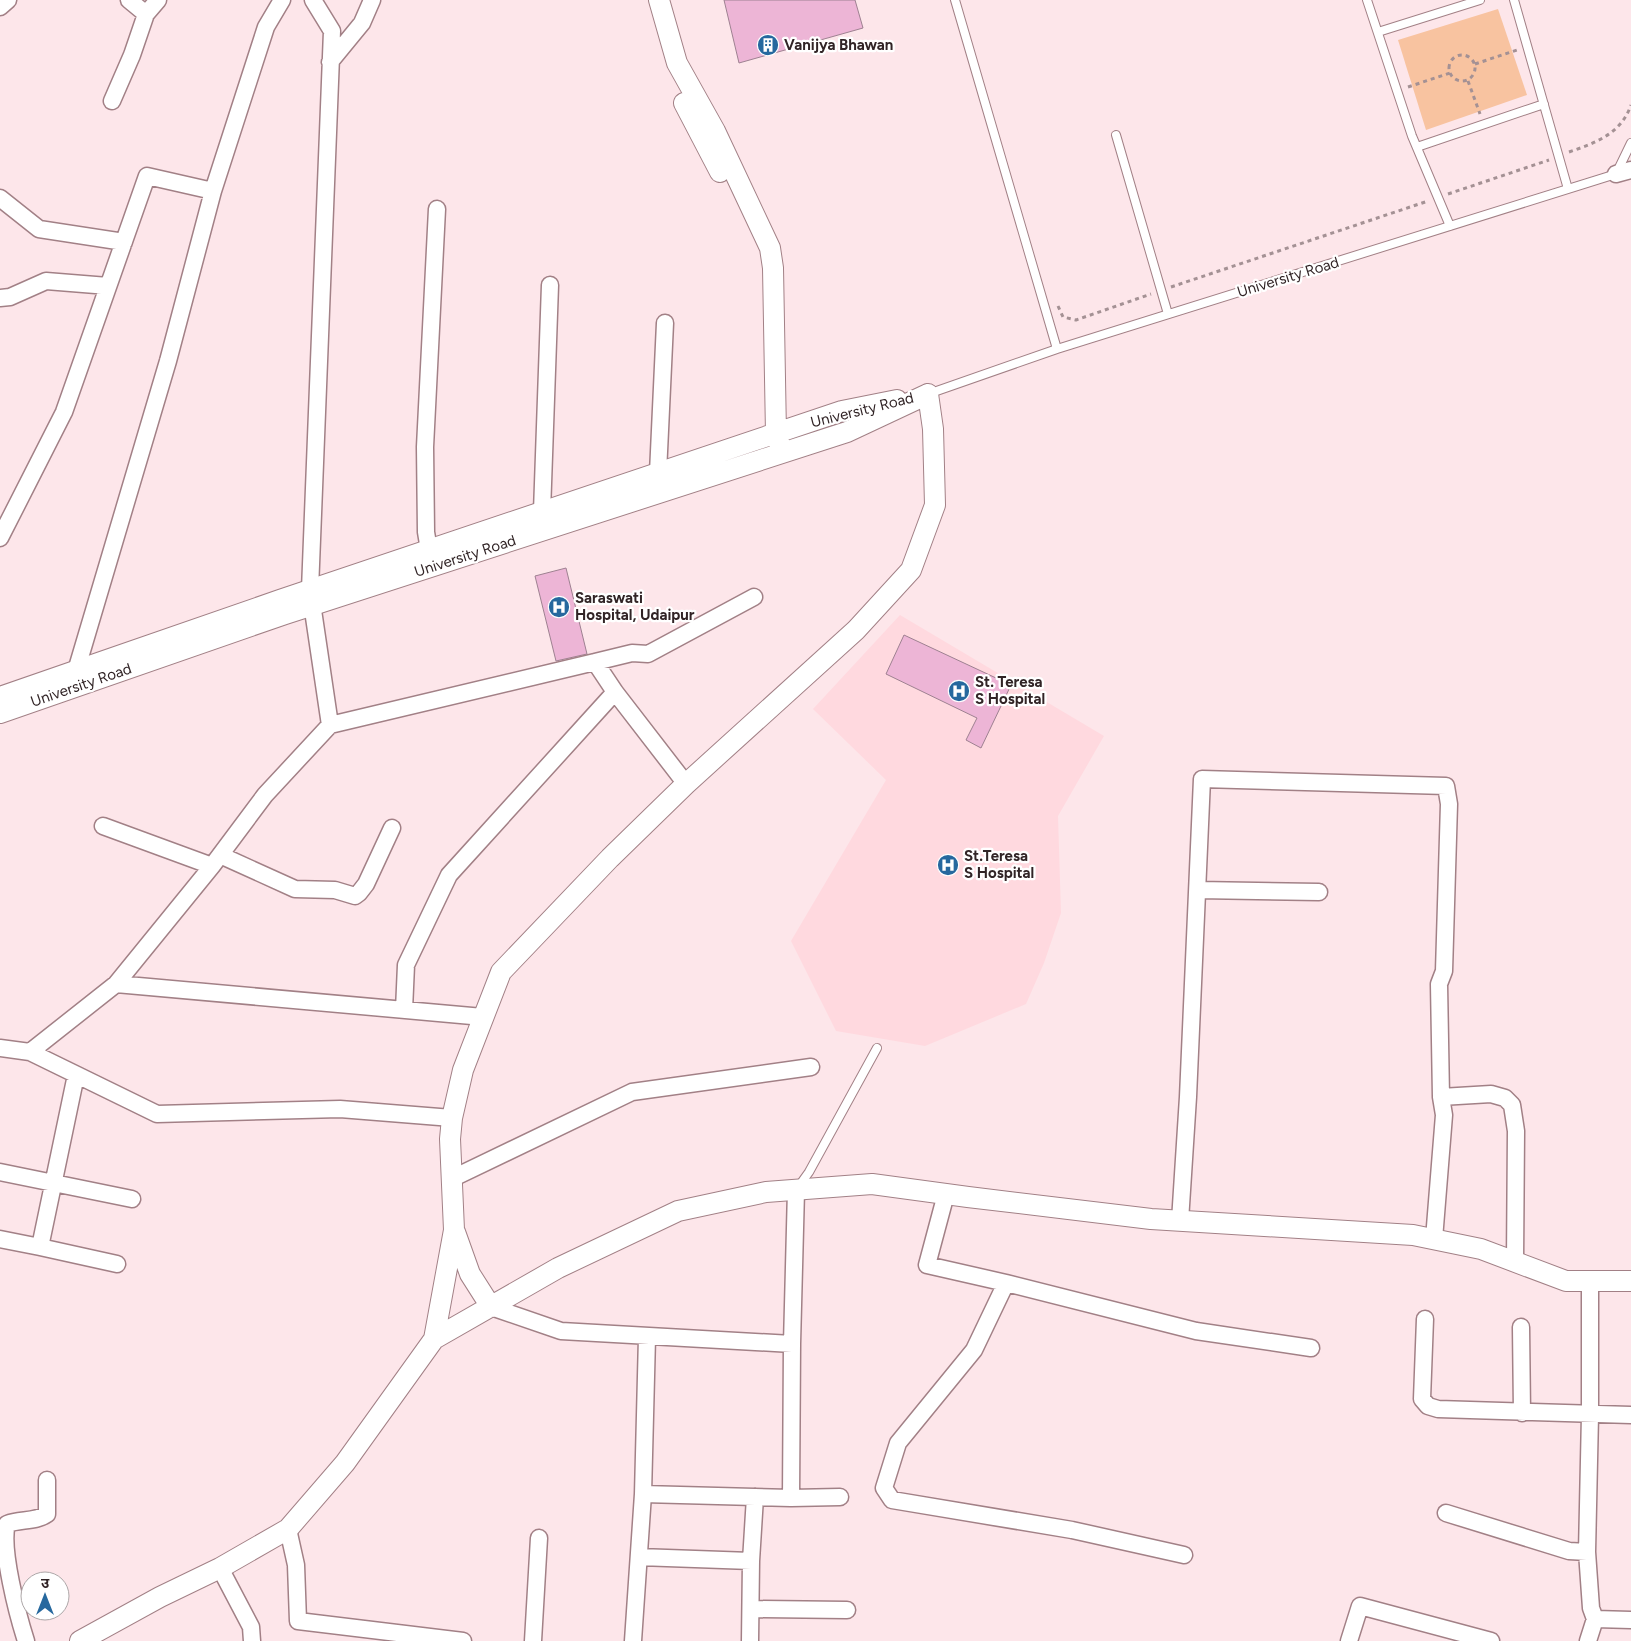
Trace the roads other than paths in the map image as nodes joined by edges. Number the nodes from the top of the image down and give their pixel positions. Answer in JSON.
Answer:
{"nodes":[{"id":1,"x":8,"y":0,"type":"edge"},
{"id":2,"x":129,"y":0,"type":"edge"},
{"id":3,"x":158,"y":0,"type":"edge"},
{"id":4,"x":282,"y":0,"type":"edge"},
{"id":5,"x":313,"y":0,"type":"edge"},
{"id":6,"x":372,"y":0,"type":"edge"},
{"id":7,"x":647,"y":0,"type":"edge"},
{"id":8,"x":659,"y":0,"type":"edge"},
{"id":9,"x":955,"y":0,"type":"edge"},
{"id":10,"x":1367,"y":0,"type":"edge"},
{"id":11,"x":1480,"y":0,"type":"edge"},
{"id":12,"x":1514,"y":0,"type":"edge"},
{"id":13,"x":0,"y":7,"type":"edge"},
{"id":14,"x":146,"y":14,"type":"junction"},
{"id":15,"x":1378,"y":32,"type":"junction"},
{"id":16,"x":330,"y":62,"type":"junction"},
{"id":17,"x":112,"y":101,"type":"dead end"},
{"id":18,"x":1544,"y":104,"type":"junction"},
{"id":19,"x":1116,"y":134,"type":"dead end"},
{"id":20,"x":1631,"y":143,"type":"edge"},
{"id":21,"x":1417,"y":147,"type":"junction"},
{"id":22,"x":1624,"y":172,"type":"edge"},
{"id":23,"x":1568,"y":189,"type":"junction"},
{"id":24,"x":213,"y":191,"type":"junction"},
{"id":25,"x":0,"y":198,"type":"edge"},
{"id":26,"x":437,"y":209,"type":"dead end"},
{"id":27,"x":1450,"y":226,"type":"junction"},
{"id":28,"x":124,"y":242,"type":"junction"},
{"id":29,"x":773,"y":268,"type":"junction"},
{"id":30,"x":550,"y":285,"type":"dead end"},
{"id":31,"x":108,"y":286,"type":"junction"},
{"id":32,"x":0,"y":298,"type":"edge"},
{"id":33,"x":1168,"y":314,"type":"junction"},
{"id":34,"x":665,"y":323,"type":"dead end"},
{"id":35,"x":1057,"y":349,"type":"junction"},
{"id":36,"x":928,"y":394,"type":"junction"},
{"id":37,"x":776,"y":434,"type":"junction"},
{"id":38,"x":782,"y":453,"type":"junction"},
{"id":39,"x":658,"y":473,"type":"junction"},
{"id":40,"x":542,"y":512,"type":"junction"},
{"id":41,"x":0,"y":538,"type":"edge"},
{"id":42,"x":429,"y":550,"type":"junction"},
{"id":43,"x":754,"y":597,"type":"dead end"},
{"id":44,"x":311,"y":598,"type":"junction"},
{"id":45,"x":595,"y":662,"type":"junction"},
{"id":46,"x":76,"y":671,"type":"junction"},
{"id":47,"x":615,"y":692,"type":"junction"},
{"id":48,"x":0,"y":697,"type":"edge"},
{"id":49,"x":0,"y":713,"type":"edge"},
{"id":50,"x":330,"y":725,"type":"junction"},
{"id":51,"x":686,"y":784,"type":"junction"},
{"id":52,"x":103,"y":826,"type":"dead end"},
{"id":53,"x":392,"y":828,"type":"dead end"},
{"id":54,"x":216,"y":861,"type":"junction"},
{"id":55,"x":1198,"y":890,"type":"junction"},
{"id":56,"x":1319,"y":892,"type":"dead end"},
{"id":57,"x":116,"y":984,"type":"junction"},
{"id":58,"x":404,"y":1010,"type":"junction"},
{"id":59,"x":483,"y":1017,"type":"junction"},
{"id":60,"x":0,"y":1048,"type":"edge"},
{"id":61,"x":877,"y":1048,"type":"dead end"},
{"id":62,"x":30,"y":1052,"type":"junction"},
{"id":63,"x":811,"y":1067,"type":"dead end"},
{"id":64,"x":76,"y":1075,"type":"junction"},
{"id":65,"x":1441,"y":1097,"type":"junction"},
{"id":66,"x":452,"y":1118,"type":"junction"},
{"id":67,"x":0,"y":1172,"type":"edge"},
{"id":68,"x":451,"y":1179,"type":"junction"},
{"id":69,"x":54,"y":1183,"type":"junction"},
{"id":70,"x":796,"y":1190,"type":"junction"},
{"id":71,"x":946,"y":1194,"type":"junction"},
{"id":72,"x":132,"y":1199,"type":"dead end"},
{"id":73,"x":1180,"y":1221,"type":"junction"},
{"id":74,"x":454,"y":1230,"type":"junction"},
{"id":75,"x":0,"y":1239,"type":"edge"},
{"id":76,"x":1434,"y":1239,"type":"junction"},
{"id":77,"x":40,"y":1247,"type":"junction"},
{"id":78,"x":1514,"y":1261,"type":"junction"},
{"id":79,"x":117,"y":1264,"type":"dead end"},
{"id":80,"x":1590,"y":1281,"type":"junction"},
{"id":81,"x":1631,"y":1281,"type":"edge"},
{"id":82,"x":1006,"y":1283,"type":"junction"},
{"id":83,"x":491,"y":1307,"type":"junction"},
{"id":84,"x":1426,"y":1319,"type":"dead end"},
{"id":85,"x":1521,"y":1327,"type":"dead end"},
{"id":86,"x":647,"y":1336,"type":"junction"},
{"id":87,"x":434,"y":1339,"type":"junction"},
{"id":88,"x":792,"y":1344,"type":"junction"},
{"id":89,"x":1311,"y":1348,"type":"dead end"},
{"id":90,"x":1522,"y":1413,"type":"junction"},
{"id":91,"x":1590,"y":1415,"type":"junction"},
{"id":92,"x":1631,"y":1415,"type":"edge"},
{"id":93,"x":47,"y":1480,"type":"dead end"},
{"id":94,"x":643,"y":1494,"type":"junction"},
{"id":95,"x":755,"y":1497,"type":"junction"},
{"id":96,"x":840,"y":1497,"type":"dead end"},
{"id":97,"x":790,"y":1498,"type":"junction"},
{"id":98,"x":1446,"y":1513,"type":"dead end"},
{"id":99,"x":288,"y":1529,"type":"junction"},
{"id":100,"x":539,"y":1538,"type":"dead end"},
{"id":101,"x":1587,"y":1552,"type":"junction"},
{"id":102,"x":1184,"y":1555,"type":"dead end"},
{"id":103,"x":638,"y":1557,"type":"junction"},
{"id":104,"x":751,"y":1561,"type":"junction"},
{"id":105,"x":220,"y":1568,"type":"junction"},
{"id":106,"x":751,"y":1608,"type":"junction"},
{"id":107,"x":847,"y":1610,"type":"dead end"},
{"id":108,"x":1595,"y":1619,"type":"junction"},
{"id":109,"x":1631,"y":1620,"type":"edge"},
{"id":110,"x":26,"y":1641,"type":"edge"},
{"id":111,"x":80,"y":1641,"type":"edge"},
{"id":112,"x":252,"y":1641,"type":"edge"},
{"id":113,"x":463,"y":1641,"type":"edge"},
{"id":114,"x":533,"y":1641,"type":"edge"},
{"id":115,"x":633,"y":1641,"type":"edge"},
{"id":116,"x":750,"y":1641,"type":"edge"},
{"id":117,"x":1349,"y":1641,"type":"edge"},
{"id":118,"x":1491,"y":1641,"type":"edge"},
{"id":119,"x":1588,"y":1641,"type":"edge"}],
"edges":[{"from":1,"to":13,"type":"street"},
{"from":2,"to":14,"type":"street"},
{"from":3,"to":14,"type":"street"},
{"from":4,"to":24,"type":"street"},
{"from":5,"to":16,"type":"street"},
{"from":6,"to":16,"type":"street"},
{"from":7,"to":29,"type":"street"},
{"from":8,"to":29,"type":"street"},
{"from":9,"to":35,"type":"lane"},
{"from":10,"to":15,"type":"lane"},
{"from":11,"to":15,"type":"lane"},
{"from":12,"to":18,"type":"lane"},
{"from":14,"to":17,"type":"street"},
{"from":15,"to":21,"type":"lane"},
{"from":16,"to":44,"type":"street"},
{"from":18,"to":21,"type":"lane"},
{"from":18,"to":23,"type":"lane"},
{"from":19,"to":33,"type":"lane"},
{"from":20,"to":22,"type":"lane","name":"University Road"},
{"from":21,"to":27,"type":"lane"},
{"from":22,"to":23,"type":"lane","name":"University Road"},
{"from":23,"to":27,"type":"lane","name":"University Road"},
{"from":24,"to":28,"type":"street"},
{"from":24,"to":46,"type":"street"},
{"from":25,"to":28,"type":"street"},
{"from":26,"to":42,"type":"street"},
{"from":27,"to":33,"type":"lane","name":"University Road"},
{"from":28,"to":31,"type":"street"},
{"from":29,"to":37,"type":"street"},
{"from":30,"to":40,"type":"street"},
{"from":31,"to":32,"type":"street"},
{"from":31,"to":41,"type":"street"},
{"from":33,"to":35,"type":"lane","name":"University Road"},
{"from":34,"to":39,"type":"street"},
{"from":35,"to":36,"type":"lane","name":"University Road"},
{"from":36,"to":37,"type":"street","name":"University Road"},
{"from":36,"to":38,"type":"street","name":"University Road"},
{"from":36,"to":51,"type":"street"},
{"from":37,"to":38,"type":"street"},
{"from":37,"to":39,"type":"street","name":"University Road"},
{"from":38,"to":44,"type":"street","name":"University Road"},
{"from":39,"to":40,"type":"street","name":"University Road"},
{"from":40,"to":42,"type":"street","name":"University Road"},
{"from":42,"to":44,"type":"street","name":"University Road"},
{"from":43,"to":45,"type":"street"},
{"from":44,"to":46,"type":"street","name":"University Road"},
{"from":44,"to":49,"type":"street","name":"University Road"},
{"from":44,"to":50,"type":"street"},
{"from":45,"to":47,"type":"street"},
{"from":45,"to":50,"type":"street"},
{"from":46,"to":48,"type":"street","name":"University Road"},
{"from":47,"to":51,"type":"street"},
{"from":47,"to":58,"type":"street"},
{"from":50,"to":54,"type":"street"},
{"from":51,"to":59,"type":"street"},
{"from":52,"to":54,"type":"street"},
{"from":53,"to":54,"type":"street"},
{"from":54,"to":57,"type":"street"},
{"from":55,"to":56,"type":"street"},
{"from":55,"to":65,"type":"street"},
{"from":55,"to":73,"type":"street"},
{"from":57,"to":58,"type":"street"},
{"from":57,"to":62,"type":"street"},
{"from":58,"to":59,"type":"street"},
{"from":59,"to":66,"type":"street"},
{"from":60,"to":62,"type":"street"},
{"from":61,"to":70,"type":"lane"},
{"from":62,"to":64,"type":"street"},
{"from":63,"to":68,"type":"street"},
{"from":64,"to":66,"type":"street"},
{"from":64,"to":69,"type":"street"},
{"from":65,"to":76,"type":"street"},
{"from":65,"to":78,"type":"street"},
{"from":66,"to":68,"type":"street"},
{"from":67,"to":69,"type":"street"},
{"from":68,"to":74,"type":"street"},
{"from":69,"to":72,"type":"street"},
{"from":69,"to":77,"type":"street"},
{"from":70,"to":71,"type":"street"},
{"from":70,"to":83,"type":"street"},
{"from":70,"to":88,"type":"street"},
{"from":71,"to":73,"type":"street"},
{"from":71,"to":82,"type":"street"},
{"from":73,"to":76,"type":"street"},
{"from":74,"to":83,"type":"street"},
{"from":74,"to":87,"type":"street"},
{"from":75,"to":77,"type":"street"},
{"from":76,"to":78,"type":"street"},
{"from":77,"to":79,"type":"street"},
{"from":78,"to":80,"type":"street"},
{"from":80,"to":81,"type":"street"},
{"from":80,"to":91,"type":"street"},
{"from":82,"to":89,"type":"street"},
{"from":82,"to":102,"type":"street"},
{"from":83,"to":86,"type":"street"},
{"from":83,"to":87,"type":"street"},
{"from":84,"to":90,"type":"street"},
{"from":85,"to":90,"type":"street"},
{"from":86,"to":88,"type":"street"},
{"from":86,"to":94,"type":"street"},
{"from":87,"to":99,"type":"street"},
{"from":88,"to":97,"type":"street"},
{"from":90,"to":91,"type":"street"},
{"from":91,"to":92,"type":"street"},
{"from":91,"to":101,"type":"street"},
{"from":93,"to":110,"type":"street"},
{"from":94,"to":95,"type":"street"},
{"from":94,"to":103,"type":"street"},
{"from":95,"to":97,"type":"street"},
{"from":95,"to":104,"type":"street"},
{"from":96,"to":97,"type":"street"},
{"from":98,"to":101,"type":"street"},
{"from":99,"to":105,"type":"street"},
{"from":99,"to":113,"type":"street"},
{"from":100,"to":114,"type":"street"},
{"from":101,"to":108,"type":"street"},
{"from":103,"to":104,"type":"street"},
{"from":103,"to":115,"type":"street"},
{"from":104,"to":106,"type":"street"},
{"from":105,"to":111,"type":"street"},
{"from":105,"to":112,"type":"street"},
{"from":106,"to":107,"type":"street"},
{"from":106,"to":116,"type":"street"},
{"from":108,"to":109,"type":"street"},
{"from":108,"to":119,"type":"street"},
{"from":117,"to":118,"type":"street"}]}
